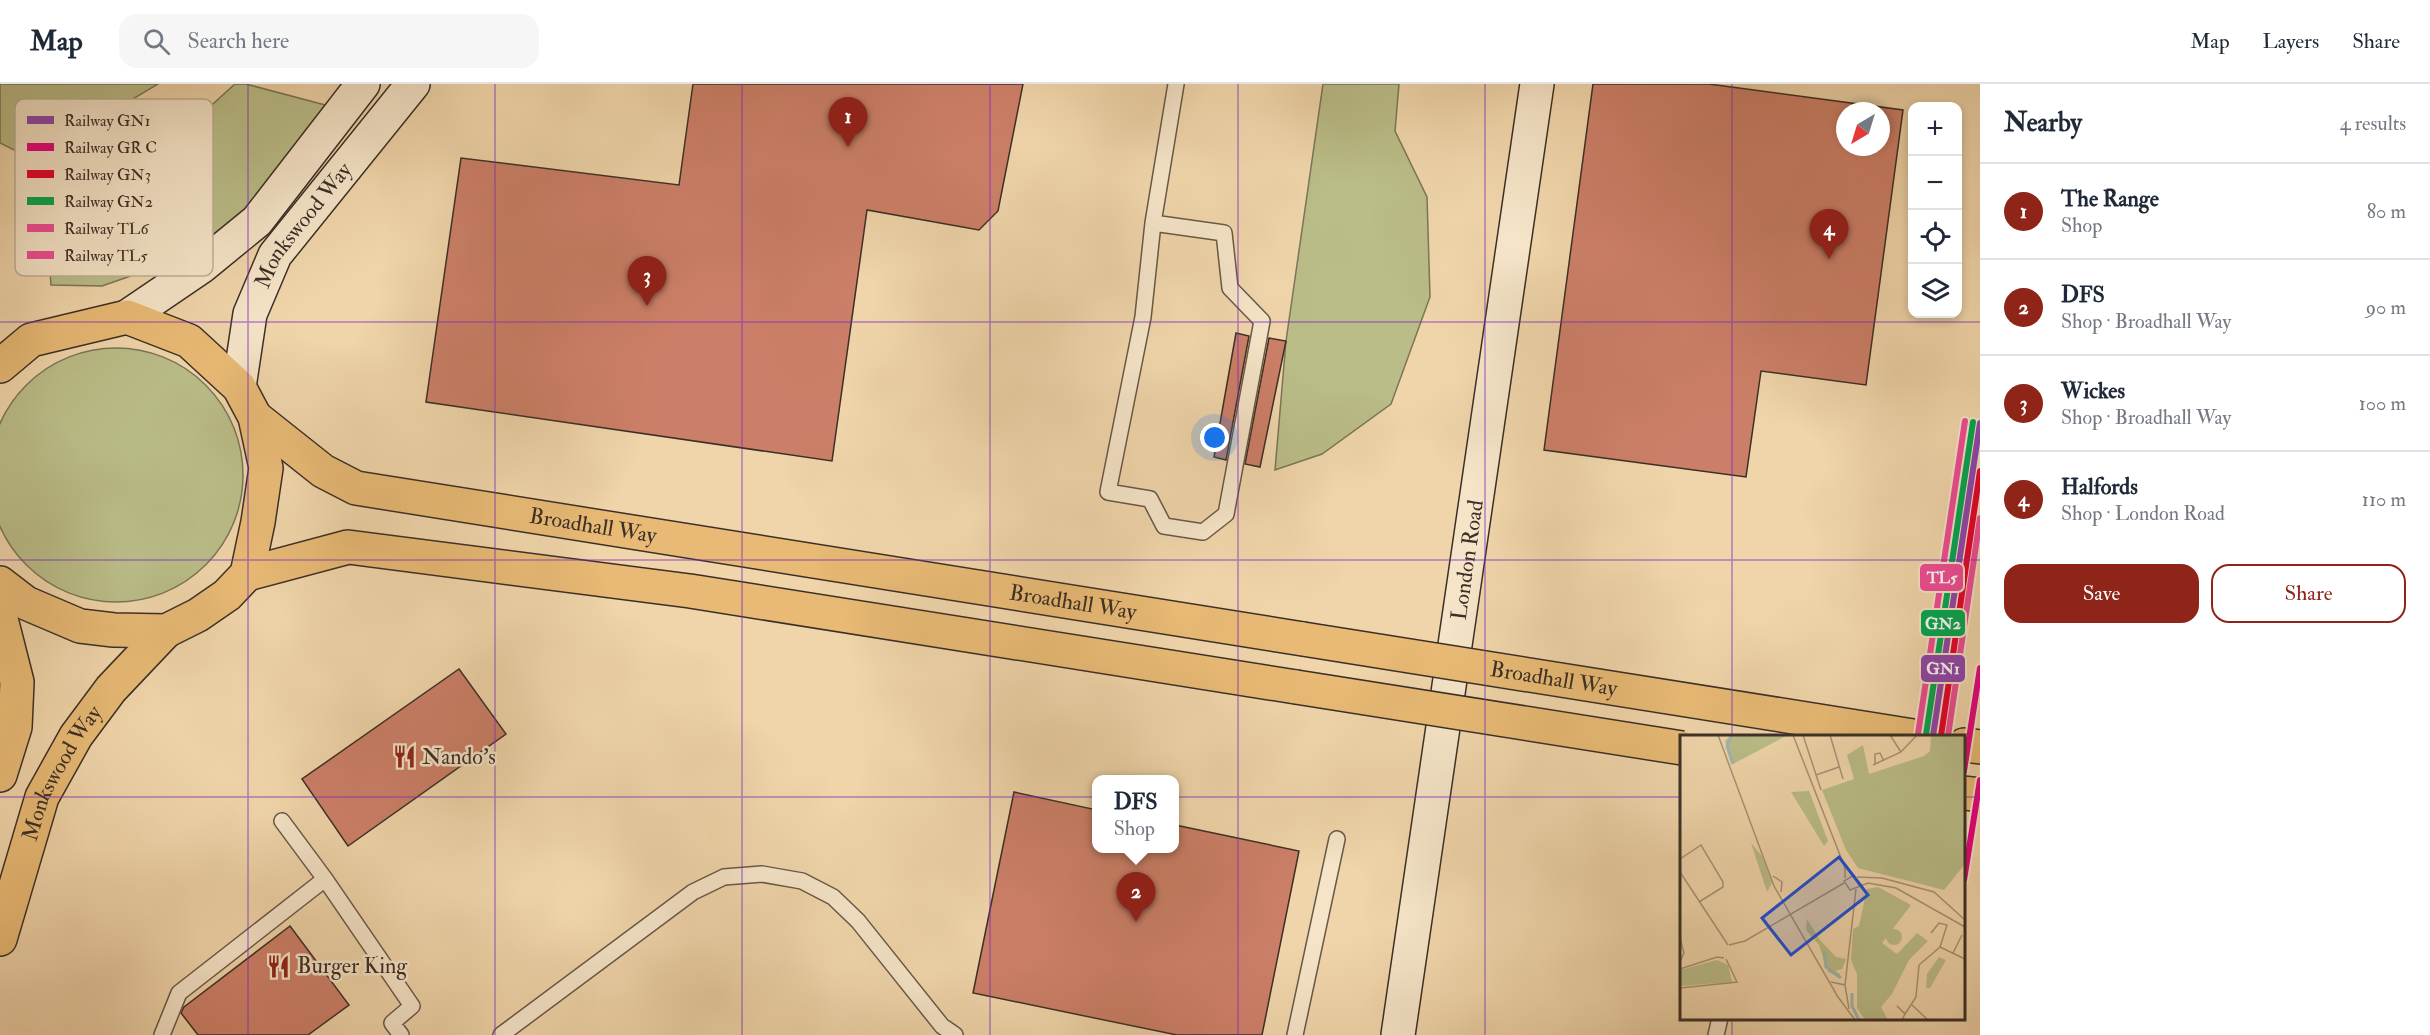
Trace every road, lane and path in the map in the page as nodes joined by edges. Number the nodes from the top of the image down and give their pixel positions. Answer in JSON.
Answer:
{"nodes":[{"id":1,"x":363,"y":84,"type":"edge"},
{"id":2,"x":413,"y":84,"type":"edge"},
{"id":3,"x":1176,"y":84,"type":"edge"},
{"id":4,"x":1537,"y":84,"type":"edge"},
{"id":5,"x":1152,"y":223,"type":"junction"},
{"id":6,"x":213,"y":257,"type":"edge"},
{"id":7,"x":187,"y":276,"type":"edge"},
{"id":8,"x":127,"y":316,"type":"junction"},
{"id":9,"x":16,"y":338,"type":"edge"},
{"id":10,"x":0,"y":366,"type":"edge"},
{"id":11,"x":239,"y":387,"type":"junction"},
{"id":12,"x":255,"y":417,"type":"junction"},
{"id":13,"x":247,"y":574,"type":"junction"},
{"id":14,"x":0,"y":583,"type":"edge"},
{"id":15,"x":0,"y":615,"type":"edge"},
{"id":16,"x":166,"y":631,"type":"junction"},
{"id":17,"x":1907,"y":735,"type":"edge"},
{"id":18,"x":1965,"y":745,"type":"edge"},
{"id":19,"x":1980,"y":747,"type":"edge"},
{"id":20,"x":1680,"y":748,"type":"edge"},
{"id":21,"x":0,"y":775,"type":"edge"},
{"id":22,"x":1965,"y":792,"type":"edge"},
{"id":23,"x":1980,"y":795,"type":"edge"},
{"id":24,"x":282,"y":821,"type":"dead end"},
{"id":25,"x":1337,"y":839,"type":"dead end"},
{"id":26,"x":326,"y":879,"type":"junction"},
{"id":27,"x":0,"y":939,"type":"edge"},
{"id":28,"x":1720,"y":1020,"type":"edge"},
{"id":29,"x":162,"y":1035,"type":"edge"},
{"id":30,"x":401,"y":1035,"type":"edge"},
{"id":31,"x":501,"y":1035,"type":"edge"},
{"id":32,"x":955,"y":1035,"type":"edge"},
{"id":33,"x":1295,"y":1035,"type":"edge"},
{"id":34,"x":1398,"y":1035,"type":"edge"},
{"id":35,"x":1716,"y":1035,"type":"edge"}],
"edges":[{"from":1,"to":6,"type":"main road","name":"Monkswood Way"},
{"from":2,"to":11,"type":"main road","name":"Monkswood Way"},
{"from":3,"to":5,"type":"lane"},
{"from":4,"to":34,"type":"main road","name":"London Road"},
{"from":5,"to":5,"type":"lane"},
{"from":7,"to":8,"type":"main road","name":"Monkswood Way"},
{"from":8,"to":9,"type":"main road"},
{"from":8,"to":11,"type":"main road"},
{"from":9,"to":10,"type":"main road"},
{"from":11,"to":12,"type":"main road"},
{"from":12,"to":13,"type":"main road"},
{"from":12,"to":17,"type":"main road","name":"Broadhall Way","bridge":true},
{"from":13,"to":16,"type":"main road"},
{"from":13,"to":20,"type":"main road","bridge":true},
{"from":14,"to":16,"type":"main road"},
{"from":15,"to":21,"type":"main road"},
{"from":16,"to":27,"type":"main road","name":"Monkswood Way"},
{"from":18,"to":19,"type":"main road"},
{"from":22,"to":23,"type":"main road"},
{"from":24,"to":26,"type":"lane"},
{"from":25,"to":33,"type":"lane"},
{"from":26,"to":29,"type":"lane"},
{"from":26,"to":30,"type":"lane"},
{"from":28,"to":35,"type":"lane"},
{"from":31,"to":32,"type":"lane"}]}
